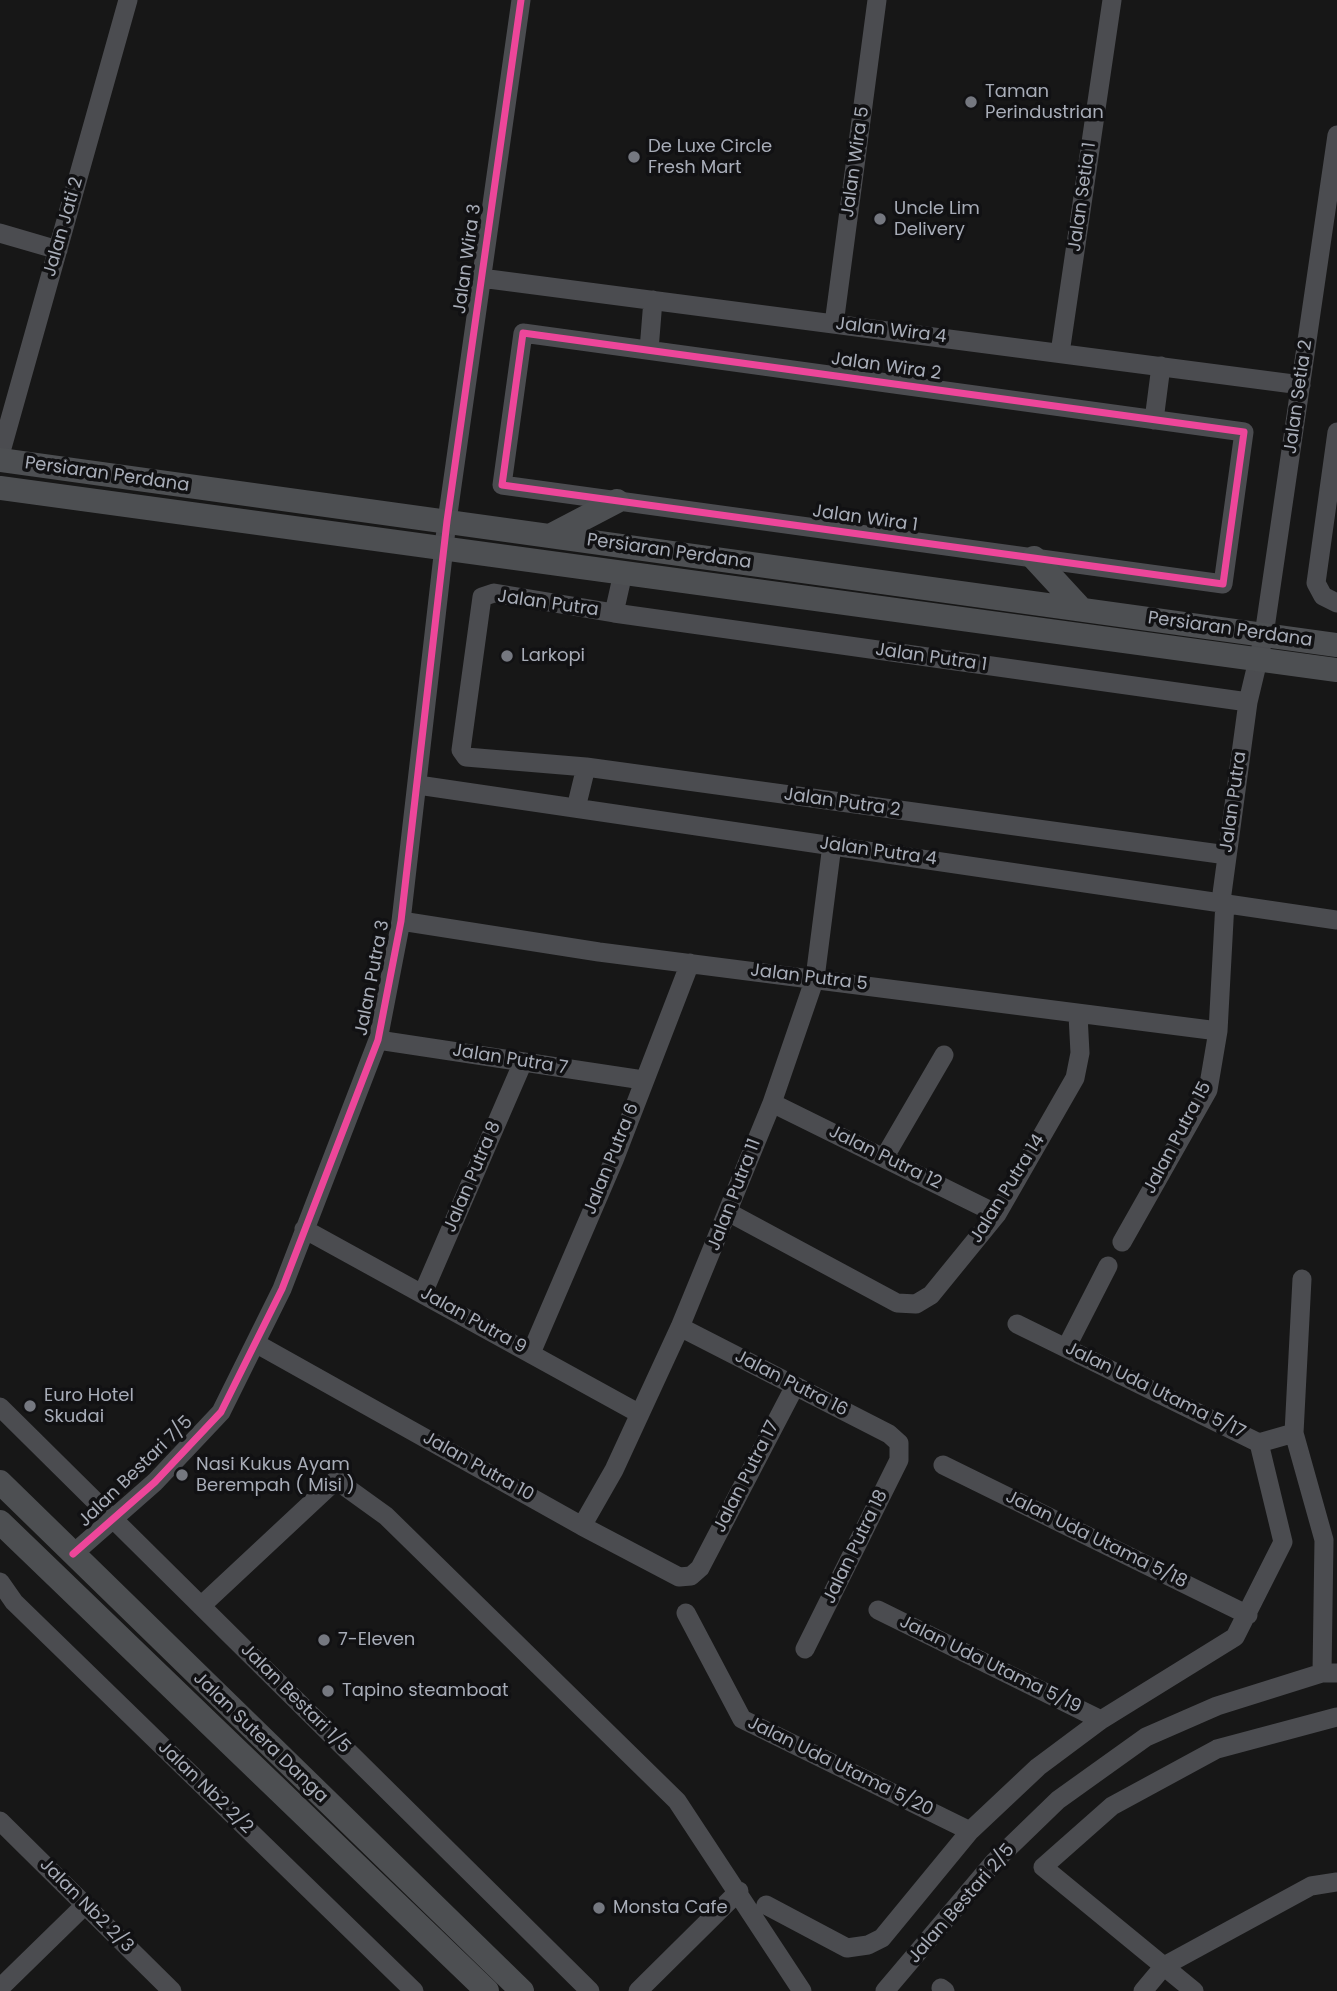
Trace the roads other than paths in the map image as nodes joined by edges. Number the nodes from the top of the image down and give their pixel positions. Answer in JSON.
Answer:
{"nodes":[{"id":1,"x":128,"y":0,"type":"edge"},
{"id":2,"x":521,"y":0,"type":"edge"},
{"id":3,"x":877,"y":0,"type":"edge"},
{"id":4,"x":1112,"y":0,"type":"edge"},
{"id":5,"x":1337,"y":135,"type":"edge"},
{"id":6,"x":0,"y":233,"type":"edge"},
{"id":7,"x":58,"y":250,"type":"junction"},
{"id":8,"x":481,"y":278,"type":"junction"},
{"id":9,"x":653,"y":300,"type":"junction"},
{"id":10,"x":834,"y":324,"type":"junction"},
{"id":11,"x":649,"y":351,"type":"junction"},
{"id":12,"x":1060,"y":353,"type":"junction"},
{"id":13,"x":1161,"y":366,"type":"junction"},
{"id":14,"x":1301,"y":385,"type":"junction"},
{"id":15,"x":1154,"y":420,"type":"junction"},
{"id":16,"x":1337,"y":432,"type":"edge"},
{"id":17,"x":0,"y":457,"type":"edge"},
{"id":18,"x":502,"y":485,"type":"joint"},
{"id":19,"x":0,"y":488,"type":"edge"},
{"id":20,"x":617,"y":501,"type":"junction"},
{"id":21,"x":447,"y":522,"type":"junction"},
{"id":22,"x":550,"y":536,"type":"junction"},
{"id":23,"x":443,"y":548,"type":"junction"},
{"id":24,"x":1034,"y":558,"type":"junction"},
{"id":25,"x":623,"y":573,"type":"junction"},
{"id":26,"x":1223,"y":584,"type":"joint"},
{"id":27,"x":1330,"y":599,"type":"edge"},
{"id":28,"x":1081,"y":609,"type":"junction"},
{"id":29,"x":614,"y":613,"type":"junction"},
{"id":30,"x":1264,"y":635,"type":"junction"},
{"id":31,"x":1337,"y":645,"type":"edge"},
{"id":32,"x":1258,"y":659,"type":"junction"},
{"id":33,"x":1337,"y":670,"type":"edge"},
{"id":34,"x":1248,"y":702,"type":"junction"},
{"id":35,"x":461,"y":750,"type":"joint"},
{"id":36,"x":586,"y":767,"type":"junction"},
{"id":37,"x":418,"y":785,"type":"junction"},
{"id":38,"x":576,"y":808,"type":"junction"},
{"id":39,"x":832,"y":845,"type":"junction"},
{"id":40,"x":1227,"y":855,"type":"junction"},
{"id":41,"x":1223,"y":902,"type":"junction"},
{"id":42,"x":1337,"y":920,"type":"edge"},
{"id":43,"x":401,"y":921,"type":"junction"},
{"id":44,"x":690,"y":962,"type":"junction"},
{"id":45,"x":815,"y":978,"type":"junction"},
{"id":46,"x":1078,"y":1015,"type":"junction"},
{"id":47,"x":1218,"y":1031,"type":"junction"},
{"id":48,"x":378,"y":1040,"type":"junction"},
{"id":49,"x":944,"y":1055,"type":"dead end"},
{"id":50,"x":523,"y":1062,"type":"junction"},
{"id":51,"x":643,"y":1080,"type":"junction"},
{"id":52,"x":772,"y":1102,"type":"junction"},
{"id":53,"x":884,"y":1158,"type":"junction"},
{"id":54,"x":728,"y":1212,"type":"junction"},
{"id":55,"x":997,"y":1213,"type":"junction"},
{"id":56,"x":304,"y":1229,"type":"junction"},
{"id":57,"x":1122,"y":1242,"type":"dead end"},
{"id":58,"x":1108,"y":1266,"type":"dead end"},
{"id":59,"x":1302,"y":1279,"type":"dead end"},
{"id":60,"x":423,"y":1293,"type":"junction"},
{"id":61,"x":1017,"y":1324,"type":"dead end"},
{"id":62,"x":680,"y":1327,"type":"junction"},
{"id":63,"x":257,"y":1344,"type":"junction"},
{"id":64,"x":1066,"y":1348,"type":"junction"},
{"id":65,"x":531,"y":1353,"type":"junction"},
{"id":66,"x":794,"y":1385,"type":"junction"},
{"id":67,"x":0,"y":1407,"type":"edge"},
{"id":68,"x":221,"y":1412,"type":"joint"},
{"id":69,"x":640,"y":1413,"type":"junction"},
{"id":70,"x":1294,"y":1433,"type":"junction"},
{"id":71,"x":899,"y":1443,"type":"joint"},
{"id":72,"x":1259,"y":1443,"type":"junction"},
{"id":73,"x":943,"y":1465,"type":"dead end"},
{"id":74,"x":0,"y":1482,"type":"edge"},
{"id":75,"x":112,"y":1518,"type":"junction"},
{"id":76,"x":0,"y":1522,"type":"edge"},
{"id":77,"x":582,"y":1526,"type":"junction"},
{"id":78,"x":73,"y":1554,"type":"junction"},
{"id":79,"x":701,"y":1568,"type":"joint"},
{"id":80,"x":0,"y":1582,"type":"edge"},
{"id":81,"x":7,"y":1597,"type":"edge"},
{"id":82,"x":201,"y":1606,"type":"junction"},
{"id":83,"x":878,"y":1610,"type":"dead end"},
{"id":84,"x":687,"y":1613,"type":"dead end"},
{"id":85,"x":1248,"y":1615,"type":"junction"},
{"id":86,"x":805,"y":1649,"type":"dead end"},
{"id":87,"x":1330,"y":1673,"type":"edge"},
{"id":88,"x":1337,"y":1717,"type":"edge"},
{"id":89,"x":1101,"y":1720,"type":"junction"},
{"id":90,"x":0,"y":1821,"type":"edge"},
{"id":91,"x":970,"y":1831,"type":"junction"},
{"id":92,"x":1337,"y":1882,"type":"edge"},
{"id":93,"x":739,"y":1891,"type":"junction"},
{"id":94,"x":85,"y":1905,"type":"junction"},
{"id":95,"x":766,"y":1905,"type":"dead end"},
{"id":96,"x":1164,"y":1966,"type":"junction"},
{"id":97,"x":0,"y":1989,"type":"edge"},
{"id":98,"x":172,"y":1991,"type":"edge"},
{"id":99,"x":414,"y":1991,"type":"edge"},
{"id":100,"x":487,"y":1991,"type":"edge"},
{"id":101,"x":522,"y":1991,"type":"edge"},
{"id":102,"x":590,"y":1991,"type":"edge"},
{"id":103,"x":638,"y":1991,"type":"edge"},
{"id":104,"x":802,"y":1991,"type":"edge"},
{"id":105,"x":885,"y":1991,"type":"edge"},
{"id":106,"x":1143,"y":1991,"type":"edge"},
{"id":107,"x":1194,"y":1991,"type":"edge"}],
"edges":[{"from":1,"to":7,"type":"street","name":"Jalan Jati 2"},
{"from":2,"to":8,"type":"street","name":"Jalan Wira 3"},
{"from":3,"to":10,"type":"street","name":"Jalan Wira 5"},
{"from":4,"to":12,"type":"street","name":"Jalan Setia 1"},
{"from":5,"to":14,"type":"street","name":"Jalan Setia 2"},
{"from":6,"to":7,"type":"street"},
{"from":7,"to":17,"type":"street","name":"Jalan Jati 2"},
{"from":8,"to":9,"type":"street","name":"Jalan Wira 4"},
{"from":8,"to":21,"type":"street","name":"Jalan Wira 3"},
{"from":9,"to":10,"type":"street","name":"Jalan Wira 4"},
{"from":9,"to":11,"type":"street"},
{"from":10,"to":12,"type":"street","name":"Jalan Wira 4"},
{"from":11,"to":15,"type":"street","name":"Jalan Wira 2"},
{"from":11,"to":18,"type":"street","name":"Jalan Wira 2"},
{"from":12,"to":13,"type":"street","name":"Jalan Wira 4"},
{"from":13,"to":14,"type":"street","name":"Jalan Wira 4"},
{"from":13,"to":15,"type":"street"},
{"from":14,"to":30,"type":"street","name":"Jalan Setia 2"},
{"from":15,"to":26,"type":"street","name":"Jalan Wira 2"},
{"from":16,"to":27,"type":"street"},
{"from":17,"to":21,"type":"main road","name":"Persiaran Perdana"},
{"from":18,"to":20,"type":"street","name":"Jalan Wira 1"},
{"from":19,"to":23,"type":"main road","name":"Persiaran Perdana"},
{"from":20,"to":22,"type":"main road"},
{"from":20,"to":24,"type":"street","name":"Jalan Wira 1"},
{"from":21,"to":22,"type":"main road","name":"Persiaran Perdana"},
{"from":21,"to":23,"type":"street","name":"Jalan Putra 3"},
{"from":22,"to":28,"type":"main road","name":"Persiaran Perdana"},
{"from":23,"to":25,"type":"main road","name":"Persiaran Perdana"},
{"from":23,"to":37,"type":"street","name":"Jalan Putra 3"},
{"from":24,"to":26,"type":"street","name":"Jalan Wira 1"},
{"from":24,"to":28,"type":"main road"},
{"from":25,"to":29,"type":"street","name":"Jalan Putra"},
{"from":25,"to":32,"type":"main road","name":"Persiaran Perdana"},
{"from":28,"to":30,"type":"main road","name":"Persiaran Perdana"},
{"from":29,"to":34,"type":"street","name":"Jalan Putra 1"},
{"from":29,"to":35,"type":"street","name":"Jalan Putra"},
{"from":30,"to":31,"type":"main road","name":"Persiaran Perdana"},
{"from":30,"to":32,"type":"street","name":"Jalan Setia 2"},
{"from":32,"to":33,"type":"main road","name":"Persiaran Perdana"},
{"from":32,"to":34,"type":"street","name":"Jalan Putra"},
{"from":34,"to":40,"type":"street","name":"Jalan Putra"},
{"from":35,"to":36,"type":"street","name":"Jalan Putra 2"},
{"from":36,"to":38,"type":"street"},
{"from":36,"to":40,"type":"street","name":"Jalan Putra 2"},
{"from":37,"to":38,"type":"street","name":"Jalan Putra 4"},
{"from":37,"to":43,"type":"street","name":"Jalan Putra 3"},
{"from":38,"to":39,"type":"street","name":"Jalan Putra 4"},
{"from":39,"to":41,"type":"street","name":"Jalan Putra 4"},
{"from":39,"to":45,"type":"street","name":"Jalan Putra 11"},
{"from":40,"to":41,"type":"street","name":"Jalan Putra"},
{"from":41,"to":42,"type":"street","name":"Jalan Putra 4"},
{"from":41,"to":47,"type":"street","name":"Jalan Putra 15"},
{"from":43,"to":44,"type":"street","name":"Jalan Putra 5"},
{"from":43,"to":48,"type":"street","name":"Jalan Putra 3"},
{"from":44,"to":45,"type":"street","name":"Jalan Putra 5"},
{"from":44,"to":51,"type":"street","name":"Jalan Putra 6"},
{"from":45,"to":46,"type":"street","name":"Jalan Putra 5"},
{"from":45,"to":52,"type":"street","name":"Jalan Putra 11"},
{"from":46,"to":47,"type":"street","name":"Jalan Putra 5"},
{"from":46,"to":55,"type":"street","name":"Jalan Putra 14"},
{"from":47,"to":57,"type":"street","name":"Jalan Putra 15"},
{"from":48,"to":50,"type":"street","name":"Jalan Putra 7"},
{"from":48,"to":56,"type":"street","name":"Jalan Putra 3"},
{"from":49,"to":53,"type":"street"},
{"from":50,"to":51,"type":"street","name":"Jalan Putra 7"},
{"from":50,"to":60,"type":"street","name":"Jalan Putra 8"},
{"from":51,"to":65,"type":"street","name":"Jalan Putra 6"},
{"from":52,"to":53,"type":"street","name":"Jalan Putra 12"},
{"from":52,"to":54,"type":"street","name":"Jalan Putra 11"},
{"from":53,"to":55,"type":"street","name":"Jalan Putra 12"},
{"from":54,"to":55,"type":"street","name":"Jalan Putra 14"},
{"from":54,"to":62,"type":"street","name":"Jalan Putra 11"},
{"from":56,"to":60,"type":"street","name":"Jalan Putra 9"},
{"from":56,"to":63,"type":"street","name":"Jalan Putra 3"},
{"from":58,"to":64,"type":"street"},
{"from":59,"to":70,"type":"street"},
{"from":60,"to":65,"type":"street","name":"Jalan Putra 9"},
{"from":61,"to":64,"type":"street","name":"Jalan Uda Utama 5/17"},
{"from":62,"to":66,"type":"street","name":"Jalan Putra 16"},
{"from":62,"to":69,"type":"street","name":"Jalan Putra 11"},
{"from":63,"to":68,"type":"street","name":"Jalan Putra 3"},
{"from":63,"to":77,"type":"street","name":"Jalan Putra 10"},
{"from":64,"to":72,"type":"street","name":"Jalan Uda Utama 5/17"},
{"from":65,"to":69,"type":"street","name":"Jalan Putra 9"},
{"from":66,"to":71,"type":"street","name":"Jalan Putra 16"},
{"from":66,"to":79,"type":"street","name":"Jalan Putra 17"},
{"from":67,"to":75,"type":"street","name":"Jalan Bestari 1/5"},
{"from":68,"to":75,"type":"street","name":"Jalan Bestari 7/5"},
{"from":69,"to":77,"type":"street","name":"Jalan Putra 11"},
{"from":70,"to":72,"type":"street","name":"Jalan Uda Utama 5/17"},
{"from":70,"to":87,"type":"street"},
{"from":71,"to":86,"type":"street","name":"Jalan Putra 18"},
{"from":72,"to":85,"type":"street"},
{"from":73,"to":85,"type":"street","name":"Jalan Uda Utama 5/18"},
{"from":74,"to":78,"type":"main road","name":"Jalan Sutera Danga"},
{"from":75,"to":78,"type":"street","name":"Jalan Bestari 7/5"},
{"from":75,"to":82,"type":"street","name":"Jalan Bestari 1/5"},
{"from":76,"to":100,"type":"main road","name":"Jalan Sutera Danga"},
{"from":77,"to":79,"type":"street","name":"Jalan Putra 10"},
{"from":78,"to":101,"type":"main road","name":"Jalan Sutera Danga"},
{"from":80,"to":81,"type":"street","name":"Jalan Nb2 2/2"},
{"from":81,"to":99,"type":"street","name":"Jalan Nb2 2/2"},
{"from":82,"to":93,"type":"street"},
{"from":82,"to":102,"type":"street","name":"Jalan Bestari 1/5"},
{"from":83,"to":89,"type":"street","name":"Jalan Uda Utama 5/19"},
{"from":84,"to":91,"type":"street","name":"Jalan Uda Utama 5/20"},
{"from":85,"to":89,"type":"street"},
{"from":87,"to":105,"type":"street","name":"Jalan Bestari 2/5"},
{"from":88,"to":96,"type":"street"},
{"from":89,"to":91,"type":"street"},
{"from":90,"to":94,"type":"street","name":"Jalan Nb2 2/3"},
{"from":91,"to":95,"type":"street"},
{"from":92,"to":96,"type":"street"},
{"from":93,"to":103,"type":"street"},
{"from":93,"to":104,"type":"street"},
{"from":94,"to":97,"type":"street"},
{"from":94,"to":98,"type":"street","name":"Jalan Nb2 2/3"},
{"from":96,"to":106,"type":"street"},
{"from":96,"to":107,"type":"street"}]}
